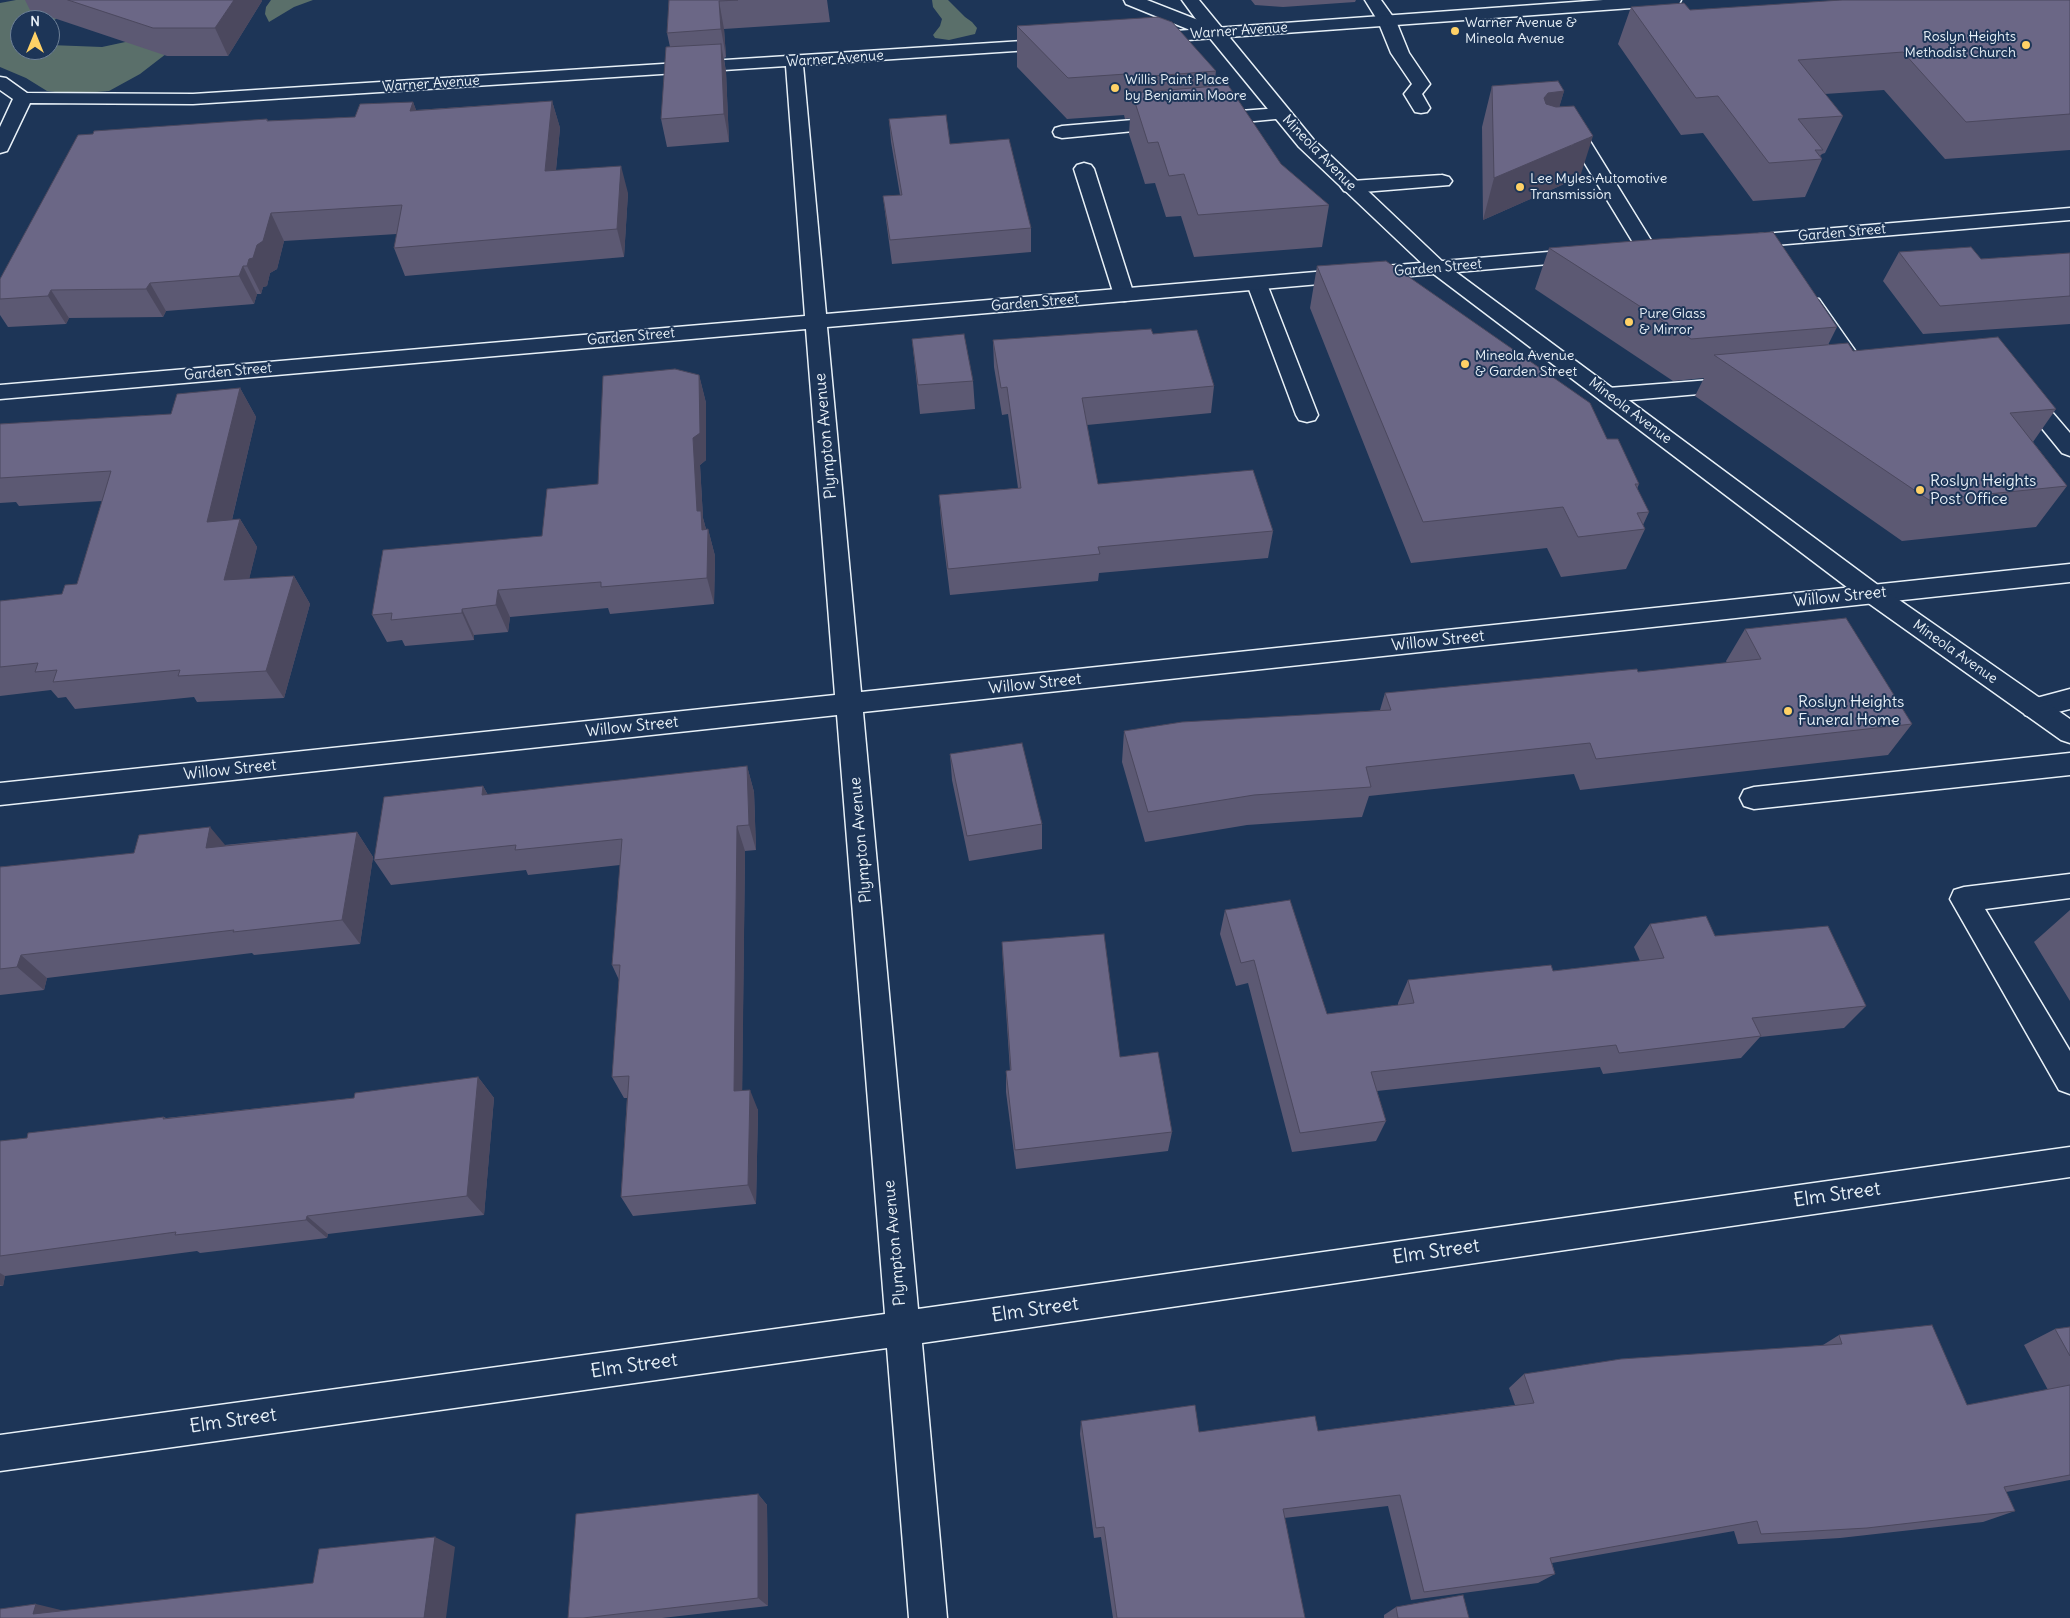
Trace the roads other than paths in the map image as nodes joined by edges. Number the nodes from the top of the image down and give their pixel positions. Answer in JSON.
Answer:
{"nodes":[{"id":1,"x":1132,"y":0,"type":"edge"},
{"id":2,"x":1190,"y":0,"type":"edge"},
{"id":3,"x":1373,"y":0,"type":"edge"},
{"id":4,"x":1673,"y":0,"type":"edge"},
{"id":5,"x":1387,"y":21,"type":"junction"},
{"id":6,"x":1215,"y":33,"type":"junction"},
{"id":7,"x":1126,"y":39,"type":"edge"},
{"id":8,"x":1066,"y":43,"type":"edge"},
{"id":9,"x":794,"y":62,"type":"junction"},
{"id":10,"x":0,"y":82,"type":"edge"},
{"id":11,"x":23,"y":98,"type":"junction"},
{"id":12,"x":1421,"y":108,"type":"dead end"},
{"id":13,"x":1280,"y":114,"type":"junction"},
{"id":14,"x":1062,"y":132,"type":"dead end"},
{"id":15,"x":1543,"y":140,"type":"edge"},
{"id":16,"x":0,"y":147,"type":"edge"},
{"id":17,"x":1084,"y":169,"type":"dead end"},
{"id":18,"x":1442,"y":180,"type":"dead end"},
{"id":19,"x":1351,"y":187,"type":"junction"},
{"id":20,"x":2070,"y":214,"type":"edge"},
{"id":21,"x":1767,"y":240,"type":"junction"},
{"id":22,"x":1720,"y":243,"type":"edge"},
{"id":23,"x":1627,"y":252,"type":"edge"},
{"id":24,"x":1597,"y":254,"type":"edge"},
{"id":25,"x":1782,"y":262,"type":"edge"},
{"id":26,"x":1438,"y":268,"type":"junction"},
{"id":27,"x":1257,"y":284,"type":"junction"},
{"id":28,"x":1799,"y":286,"type":"edge"},
{"id":29,"x":1124,"y":295,"type":"junction"},
{"id":30,"x":816,"y":322,"type":"junction"},
{"id":31,"x":1841,"y":376,"type":"edge"},
{"id":32,"x":1753,"y":384,"type":"edge"},
{"id":33,"x":0,"y":392,"type":"edge"},
{"id":34,"x":1608,"y":395,"type":"junction"},
{"id":35,"x":2038,"y":410,"type":"edge"},
{"id":36,"x":1306,"y":414,"type":"dead end"},
{"id":37,"x":2070,"y":448,"type":"edge"},
{"id":38,"x":2070,"y":573,"type":"edge"},
{"id":39,"x":1873,"y":594,"type":"junction"},
{"id":40,"x":2070,"y":699,"type":"edge"},
{"id":41,"x":849,"y":704,"type":"junction"},
{"id":42,"x":2034,"y":708,"type":"junction"},
{"id":43,"x":2070,"y":733,"type":"edge"},
{"id":44,"x":2070,"y":764,"type":"edge"},
{"id":45,"x":0,"y":794,"type":"edge"},
{"id":46,"x":1754,"y":798,"type":"dead end"},
{"id":47,"x":2070,"y":886,"type":"edge"},
{"id":48,"x":2070,"y":1080,"type":"edge"},
{"id":49,"x":2070,"y":1162,"type":"edge"},
{"id":50,"x":902,"y":1328,"type":"junction"},
{"id":51,"x":0,"y":1453,"type":"edge"},
{"id":52,"x":928,"y":1618,"type":"edge"}],
"edges":[{"from":1,"to":6,"type":"street"},
{"from":2,"to":6,"type":"street","name":"Mineola Avenue"},
{"from":3,"to":5,"type":"street"},
{"from":4,"to":5,"type":"street","name":"Warner Avenue"},
{"from":5,"to":6,"type":"street","name":"Warner Avenue"},
{"from":5,"to":12,"type":"street"},
{"from":6,"to":7,"type":"street","name":"Warner Avenue"},
{"from":6,"to":13,"type":"street","name":"Mineola Avenue"},
{"from":8,"to":9,"type":"street","name":"Warner Avenue"},
{"from":9,"to":11,"type":"street","name":"Warner Avenue"},
{"from":9,"to":30,"type":"street","name":"Plympton Avenue"},
{"from":10,"to":11,"type":"street"},
{"from":11,"to":16,"type":"street"},
{"from":13,"to":14,"type":"street"},
{"from":13,"to":19,"type":"street","name":"Mineola Avenue"},
{"from":15,"to":23,"type":"street"},
{"from":17,"to":29,"type":"street"},
{"from":18,"to":19,"type":"street"},
{"from":19,"to":26,"type":"street","name":"Mineola Avenue"},
{"from":20,"to":21,"type":"street","name":"Garden Street"},
{"from":21,"to":22,"type":"street","name":"Garden Street"},
{"from":21,"to":25,"type":"street"},
{"from":24,"to":26,"type":"street","name":"Garden Street"},
{"from":26,"to":27,"type":"street","name":"Garden Street"},
{"from":26,"to":34,"type":"street","name":"Mineola Avenue"},
{"from":27,"to":29,"type":"street","name":"Garden Street"},
{"from":27,"to":36,"type":"street"},
{"from":28,"to":31,"type":"street"},
{"from":29,"to":30,"type":"street","name":"Garden Street"},
{"from":30,"to":33,"type":"street","name":"Garden Street"},
{"from":30,"to":41,"type":"street","name":"Plympton Avenue"},
{"from":32,"to":34,"type":"street"},
{"from":34,"to":39,"type":"street","name":"Mineola Avenue"},
{"from":35,"to":37,"type":"street"},
{"from":38,"to":39,"type":"street","name":"Willow Street"},
{"from":39,"to":41,"type":"street","name":"Willow Street"},
{"from":39,"to":42,"type":"street","name":"Mineola Avenue"},
{"from":40,"to":42,"type":"street"},
{"from":41,"to":45,"type":"street","name":"Willow Street"},
{"from":41,"to":50,"type":"street","name":"Plympton Avenue"},
{"from":42,"to":43,"type":"street","name":"Mineola Avenue"},
{"from":44,"to":46,"type":"street"},
{"from":47,"to":48,"type":"street"},
{"from":49,"to":50,"type":"street","name":"Elm Street"},
{"from":50,"to":51,"type":"street","name":"Elm Street"},
{"from":50,"to":52,"type":"street","name":"Plympton Avenue"}]}
